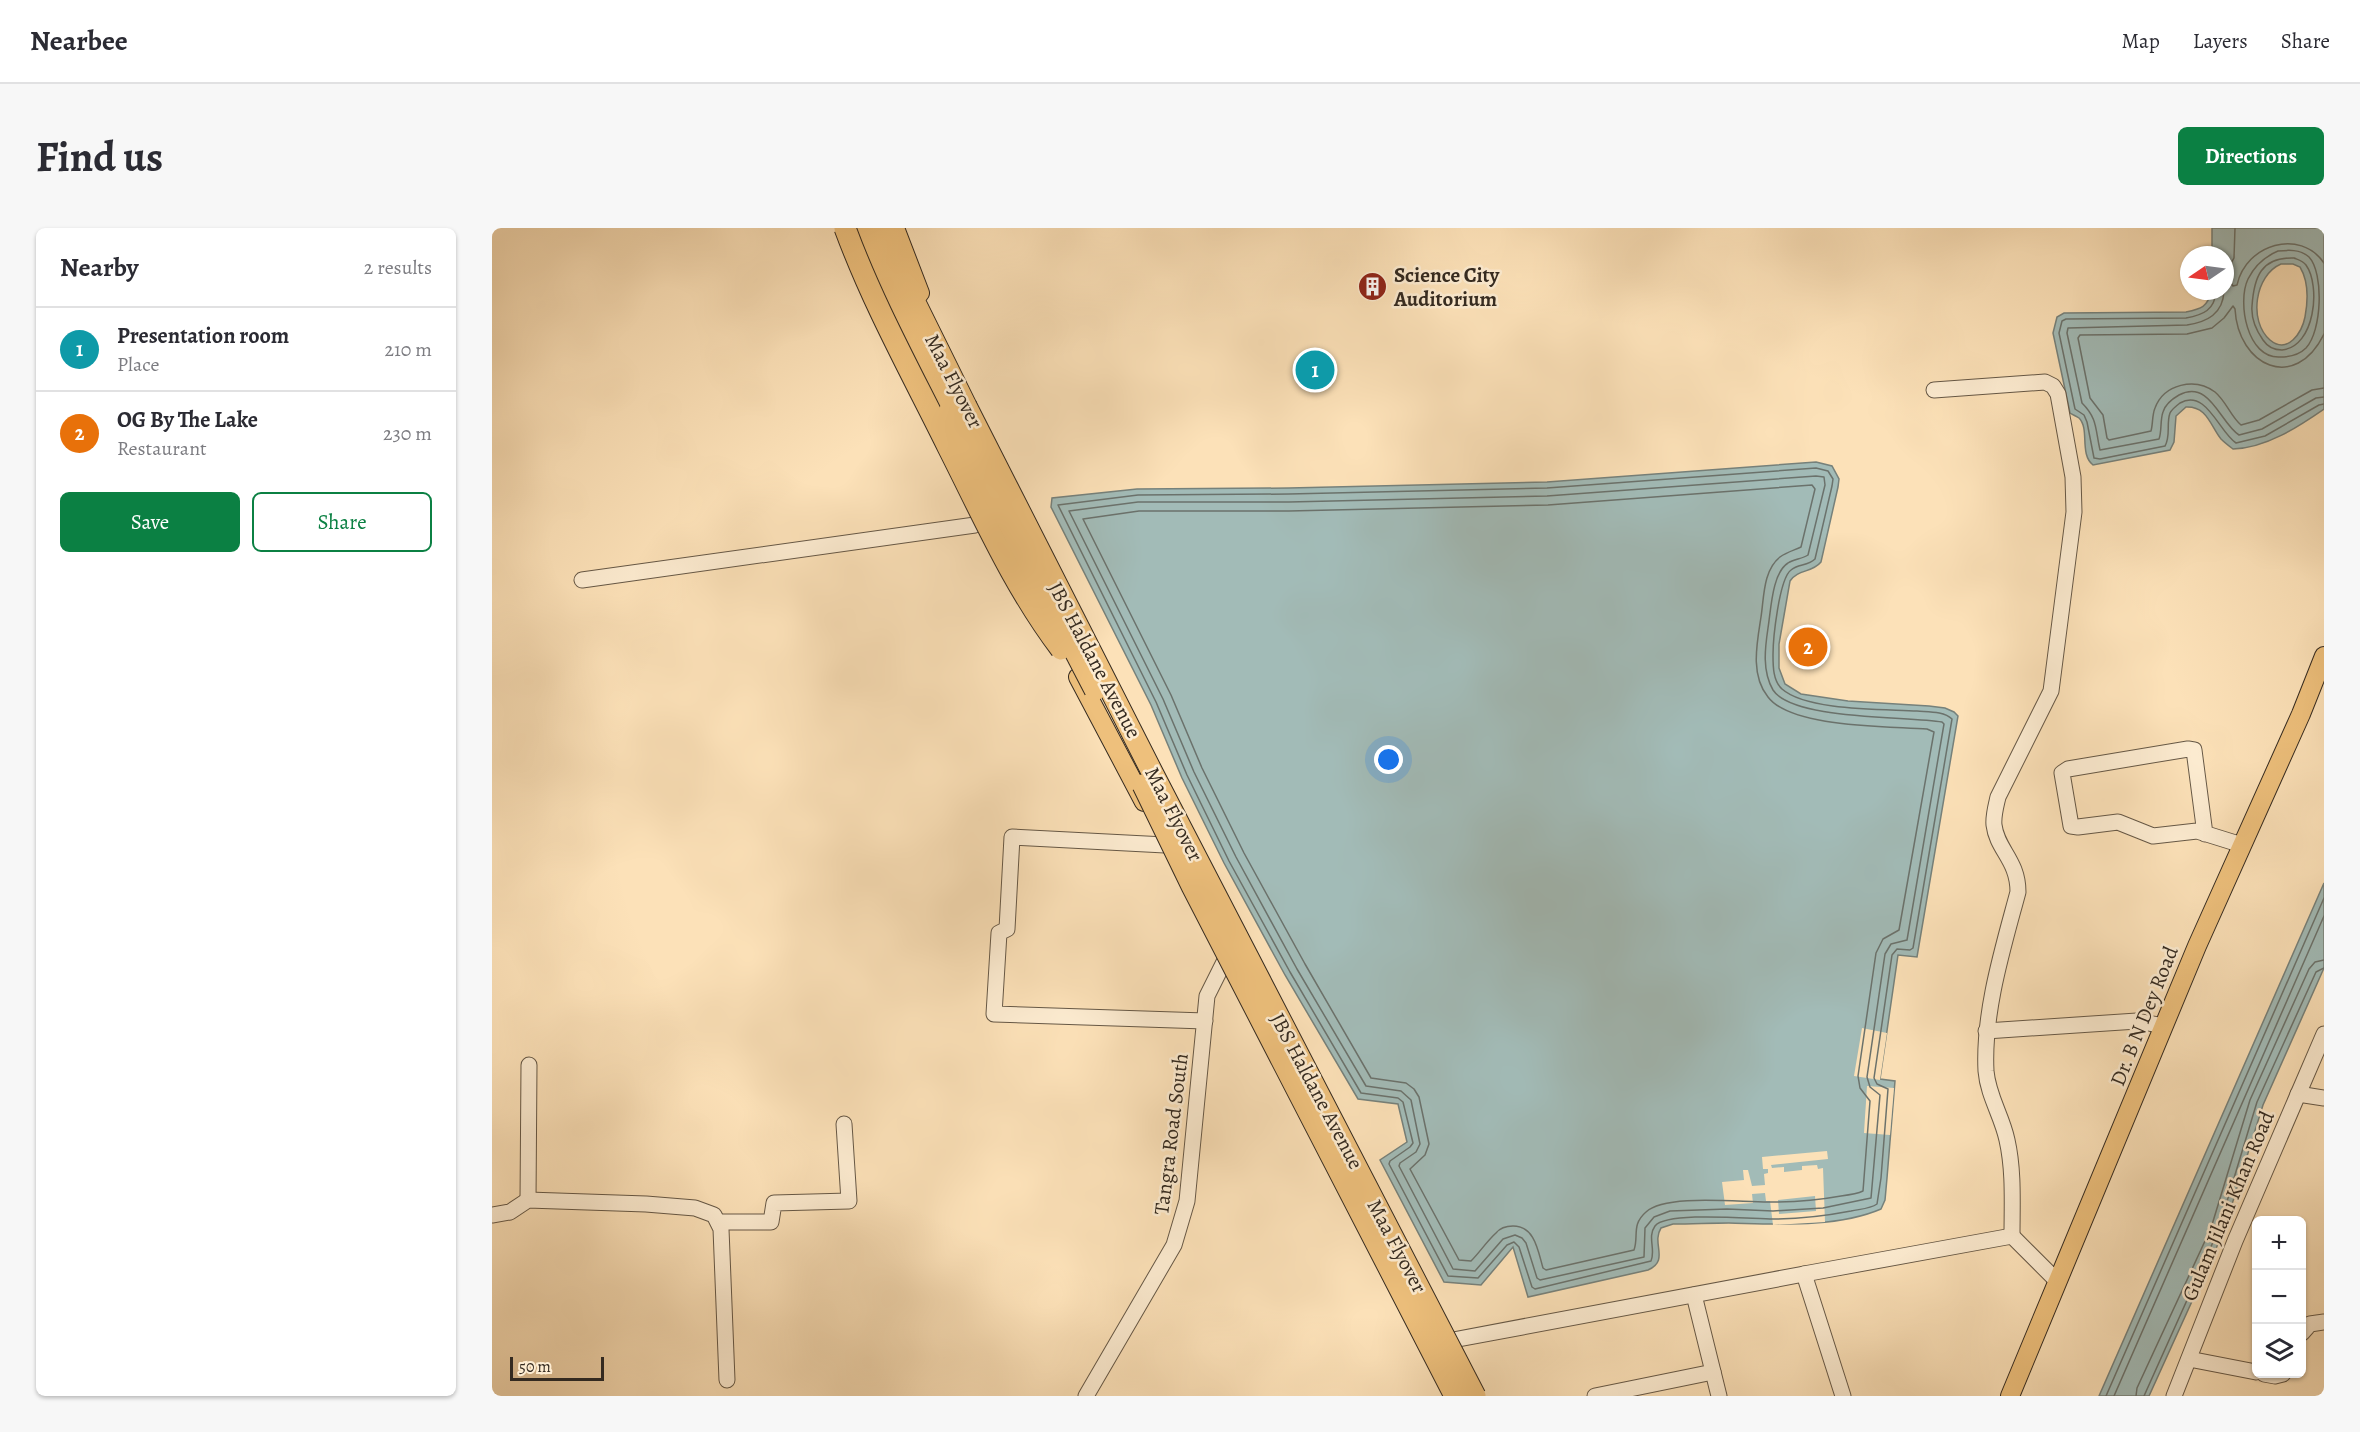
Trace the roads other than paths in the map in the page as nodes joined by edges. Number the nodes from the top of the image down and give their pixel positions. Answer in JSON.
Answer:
{"nodes":[{"id":1,"x":845,"y":228,"type":"edge"},
{"id":2,"x":859,"y":228,"type":"edge"},
{"id":3,"x":866,"y":228,"type":"edge"},
{"id":4,"x":883,"y":228,"type":"edge"},
{"id":5,"x":894,"y":228,"type":"edge"},
{"id":6,"x":916,"y":305,"type":"junction"},
{"id":7,"x":1934,"y":390,"type":"dead end"},
{"id":8,"x":975,"y":525,"type":"dead end"},
{"id":9,"x":582,"y":580,"type":"dead end"},
{"id":10,"x":2324,"y":656,"type":"edge"},
{"id":11,"x":1098,"y":694,"type":"junction"},
{"id":12,"x":2205,"y":834,"type":"junction"},
{"id":13,"x":1165,"y":845,"type":"junction"},
{"id":14,"x":2242,"y":845,"type":"junction"},
{"id":15,"x":1249,"y":949,"type":"junction"},
{"id":16,"x":1224,"y":962,"type":"junction"},
{"id":17,"x":1205,"y":1021,"type":"junction"},
{"id":18,"x":2164,"y":1026,"type":"junction"},
{"id":19,"x":1986,"y":1032,"type":"junction"},
{"id":20,"x":2324,"y":1034,"type":"edge"},
{"id":21,"x":529,"y":1065,"type":"dead end"},
{"id":22,"x":2298,"y":1094,"type":"junction"},
{"id":23,"x":2324,"y":1098,"type":"edge"},
{"id":24,"x":844,"y":1124,"type":"dead end"},
{"id":25,"x":528,"y":1200,"type":"junction"},
{"id":26,"x":492,"y":1215,"type":"edge"},
{"id":27,"x":719,"y":1222,"type":"junction"},
{"id":28,"x":2012,"y":1236,"type":"junction"},
{"id":29,"x":1804,"y":1274,"type":"junction"},
{"id":30,"x":2057,"y":1281,"type":"junction"},
{"id":31,"x":1694,"y":1294,"type":"junction"},
{"id":32,"x":2324,"y":1322,"type":"edge"},
{"id":33,"x":2306,"y":1328,"type":"edge"},
{"id":34,"x":1453,"y":1340,"type":"junction"},
{"id":35,"x":2188,"y":1359,"type":"junction"},
{"id":36,"x":2252,"y":1371,"type":"edge"},
{"id":37,"x":1713,"y":1372,"type":"junction"},
{"id":38,"x":727,"y":1380,"type":"dead end"},
{"id":39,"x":1086,"y":1396,"type":"edge"},
{"id":40,"x":1448,"y":1396,"type":"edge"},
{"id":41,"x":1455,"y":1396,"type":"edge"},
{"id":42,"x":1475,"y":1396,"type":"edge"},
{"id":43,"x":1482,"y":1396,"type":"edge"},
{"id":44,"x":1595,"y":1396,"type":"edge"},
{"id":45,"x":1719,"y":1396,"type":"edge"},
{"id":46,"x":1843,"y":1396,"type":"edge"},
{"id":47,"x":2010,"y":1396,"type":"edge"},
{"id":48,"x":2174,"y":1396,"type":"edge"}],
"edges":[{"from":1,"to":11,"type":"highway","bridge":true},
{"from":2,"to":13,"type":"main road","name":"JBS Haldane Avenue"},
{"from":3,"to":11,"type":"highway","name":"Maa Flyover","bridge":true},
{"from":4,"to":6,"type":"highway","name":"Maa Flyover"},
{"from":5,"to":6,"type":"highway"},
{"from":5,"to":15,"type":"main road","name":"JBS Haldane Avenue"},
{"from":6,"to":42,"type":"highway","name":"Maa Flyover","bridge":true},
{"from":7,"to":19,"type":"street"},
{"from":8,"to":9,"type":"street"},
{"from":10,"to":14,"type":"main road","name":"Dr. B N Dey Road"},
{"from":11,"to":41,"type":"highway","name":"Maa Flyover","bridge":true},
{"from":12,"to":12,"type":"street"},
{"from":12,"to":14,"type":"street"},
{"from":13,"to":16,"type":"main road","name":"JBS Haldane Avenue"},
{"from":13,"to":17,"type":"street"},
{"from":14,"to":18,"type":"main road","name":"Dr. B N Dey Road"},
{"from":15,"to":16,"type":"street"},
{"from":15,"to":34,"type":"main road","name":"JBS Haldane Avenue"},
{"from":16,"to":17,"type":"street","name":"Tangra Road South"},
{"from":16,"to":40,"type":"main road","name":"JBS Haldane Avenue"},
{"from":17,"to":39,"type":"street","name":"Tangra Road South"},
{"from":18,"to":19,"type":"street"},
{"from":18,"to":30,"type":"main road","name":"Dr. B N Dey Road"},
{"from":19,"to":28,"type":"street"},
{"from":20,"to":22,"type":"street","name":"Gulam Jilani Khan Road"},
{"from":21,"to":25,"type":"street"},
{"from":22,"to":23,"type":"street"},
{"from":22,"to":35,"type":"street","name":"Gulam Jilani Khan Road"},
{"from":24,"to":27,"type":"street"},
{"from":25,"to":26,"type":"street"},
{"from":25,"to":27,"type":"street"},
{"from":27,"to":38,"type":"street"},
{"from":28,"to":29,"type":"street"},
{"from":28,"to":30,"type":"street"},
{"from":29,"to":31,"type":"street"},
{"from":29,"to":46,"type":"street"},
{"from":30,"to":47,"type":"main road","name":"Dr. B N Dey Road"},
{"from":31,"to":34,"type":"street"},
{"from":31,"to":37,"type":"street"},
{"from":32,"to":33,"type":"street"},
{"from":34,"to":43,"type":"main road","name":"JBS Haldane Avenue"},
{"from":35,"to":36,"type":"street"},
{"from":35,"to":48,"type":"street","name":"Gulam Jilani Khan Road"},
{"from":37,"to":44,"type":"street"},
{"from":37,"to":45,"type":"street"}]}
